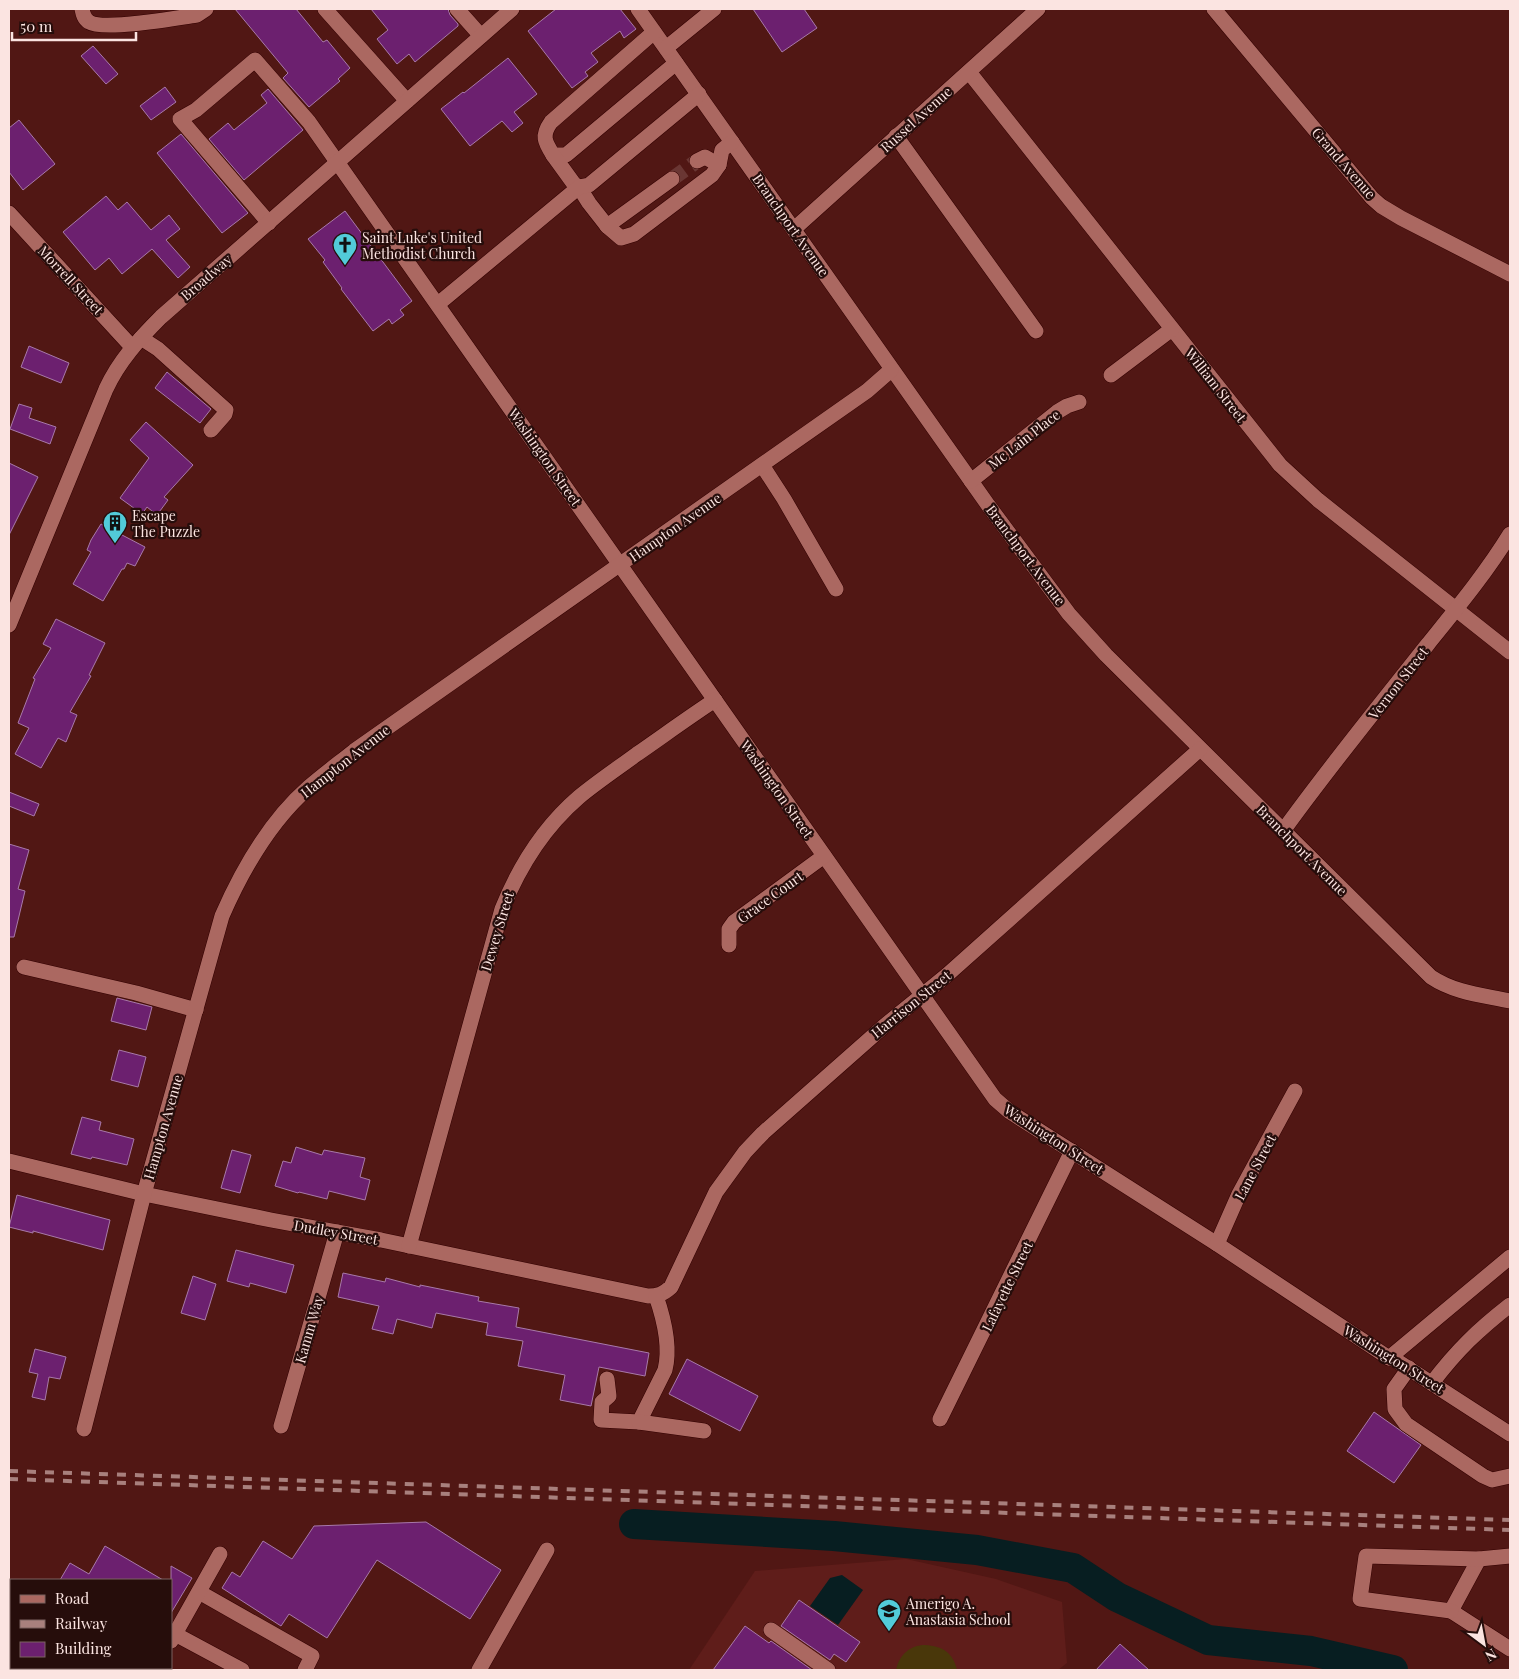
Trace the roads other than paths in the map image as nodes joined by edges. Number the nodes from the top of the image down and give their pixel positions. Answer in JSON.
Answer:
{"nodes":[{"id":1,"x":82,"y":9,"type":"edge"},
{"id":2,"x":206,"y":9,"type":"edge"},
{"id":3,"x":325,"y":9,"type":"edge"},
{"id":4,"x":457,"y":9,"type":"edge"},
{"id":5,"x":512,"y":9,"type":"edge"},
{"id":6,"x":638,"y":9,"type":"edge"},
{"id":7,"x":714,"y":9,"type":"edge"},
{"id":8,"x":1214,"y":9,"type":"edge"},
{"id":9,"x":1034,"y":10,"type":"edge"},
{"id":10,"x":654,"y":32,"type":"junction"},
{"id":11,"x":481,"y":36,"type":"junction"},
{"id":12,"x":666,"y":48,"type":"junction"},
{"id":13,"x":676,"y":63,"type":"junction"},
{"id":14,"x":969,"y":72,"type":"junction"},
{"id":15,"x":699,"y":94,"type":"junction"},
{"id":16,"x":407,"y":101,"type":"junction"},
{"id":17,"x":896,"y":136,"type":"junction"},
{"id":18,"x":732,"y":142,"type":"junction"},
{"id":19,"x":560,"y":159,"type":"junction"},
{"id":20,"x":698,"y":161,"type":"tunnel mouth"},
{"id":21,"x":337,"y":163,"type":"junction"},
{"id":22,"x":719,"y":164,"type":"junction"},
{"id":23,"x":672,"y":179,"type":"tunnel mouth"},
{"id":24,"x":579,"y":187,"type":"junction"},
{"id":25,"x":9,"y":213,"type":"edge"},
{"id":26,"x":269,"y":223,"type":"junction"},
{"id":27,"x":607,"y":226,"type":"junction"},
{"id":28,"x":794,"y":229,"type":"junction"},
{"id":29,"x":1510,"y":274,"type":"edge"},
{"id":30,"x":438,"y":304,"type":"junction"},
{"id":31,"x":1172,"y":329,"type":"junction"},
{"id":32,"x":1036,"y":331,"type":"dead end"},
{"id":33,"x":136,"y":342,"type":"junction"},
{"id":34,"x":892,"y":370,"type":"junction"},
{"id":35,"x":1112,"y":374,"type":"dead end"},
{"id":36,"x":1079,"y":402,"type":"dead end"},
{"id":37,"x":211,"y":430,"type":"dead end"},
{"id":38,"x":762,"y":465,"type":"junction"},
{"id":39,"x":971,"y":480,"type":"junction"},
{"id":40,"x":1510,"y":534,"type":"edge"},
{"id":41,"x":620,"y":565,"type":"junction"},
{"id":42,"x":836,"y":589,"type":"dead end"},
{"id":43,"x":13,"y":604,"type":"edge"},
{"id":44,"x":1457,"y":608,"type":"junction"},
{"id":45,"x":9,"y":625,"type":"edge"},
{"id":46,"x":1510,"y":652,"type":"edge"},
{"id":47,"x":715,"y":700,"type":"junction"},
{"id":48,"x":1200,"y":749,"type":"junction"},
{"id":49,"x":1283,"y":830,"type":"junction"},
{"id":50,"x":824,"y":856,"type":"junction"},
{"id":51,"x":728,"y":945,"type":"dead end"},
{"id":52,"x":24,"y":967,"type":"dead end"},
{"id":53,"x":922,"y":994,"type":"junction"},
{"id":54,"x":1510,"y":1001,"type":"edge"},
{"id":55,"x":196,"y":1010,"type":"junction"},
{"id":56,"x":1295,"y":1090,"type":"dead end"},
{"id":57,"x":1072,"y":1151,"type":"junction"},
{"id":58,"x":9,"y":1161,"type":"edge"},
{"id":59,"x":144,"y":1194,"type":"junction"},
{"id":60,"x":337,"y":1232,"type":"junction"},
{"id":61,"x":1217,"y":1244,"type":"junction"},
{"id":62,"x":409,"y":1246,"type":"junction"},
{"id":63,"x":1510,"y":1257,"type":"edge"},
{"id":64,"x":661,"y":1294,"type":"junction"},
{"id":65,"x":1510,"y":1305,"type":"edge"},
{"id":66,"x":1389,"y":1358,"type":"junction"},
{"id":67,"x":1409,"y":1368,"type":"junction"},
{"id":68,"x":607,"y":1379,"type":"dead end"},
{"id":69,"x":1432,"y":1383,"type":"junction"},
{"id":70,"x":940,"y":1419,"type":"dead end"},
{"id":71,"x":639,"y":1422,"type":"junction"},
{"id":72,"x":281,"y":1426,"type":"dead end"},
{"id":73,"x":84,"y":1429,"type":"dead end"},
{"id":74,"x":704,"y":1431,"type":"dead end"},
{"id":75,"x":1510,"y":1434,"type":"edge"},
{"id":76,"x":1510,"y":1476,"type":"edge"},
{"id":77,"x":547,"y":1550,"type":"dead end"},
{"id":78,"x":220,"y":1554,"type":"dead end"},
{"id":79,"x":1510,"y":1556,"type":"edge"},
{"id":80,"x":1478,"y":1559,"type":"junction"},
{"id":81,"x":199,"y":1592,"type":"junction"},
{"id":82,"x":1451,"y":1611,"type":"junction"},
{"id":83,"x":771,"y":1630,"type":"dead end"},
{"id":84,"x":173,"y":1638,"type":"edge"},
{"id":85,"x":1510,"y":1649,"type":"edge"},
{"id":86,"x":242,"y":1670,"type":"edge"},
{"id":87,"x":305,"y":1670,"type":"edge"},
{"id":88,"x":479,"y":1670,"type":"edge"},
{"id":89,"x":828,"y":1670,"type":"edge"}],
"edges":[{"from":1,"to":2,"type":"street"},
{"from":3,"to":16,"type":"street"},
{"from":4,"to":11,"type":"street"},
{"from":5,"to":11,"type":"street","name":"Broadway"},
{"from":6,"to":10,"type":"street","name":"Branchport Avenue"},
{"from":7,"to":12,"type":"street"},
{"from":8,"to":29,"type":"street","name":"Grand Avenue"},
{"from":9,"to":14,"type":"street","name":"Russel Avenue"},
{"from":10,"to":12,"type":"street","name":"Branchport Avenue"},
{"from":10,"to":19,"type":"street"},
{"from":11,"to":16,"type":"street","name":"Broadway"},
{"from":12,"to":13,"type":"street","name":"Branchport Avenue"},
{"from":13,"to":15,"type":"street","name":"Branchport Avenue"},
{"from":13,"to":19,"type":"street"},
{"from":14,"to":17,"type":"street","name":"Russel Avenue"},
{"from":14,"to":31,"type":"street","name":"William Street"},
{"from":15,"to":18,"type":"street","name":"Branchport Avenue"},
{"from":15,"to":24,"type":"street"},
{"from":16,"to":21,"type":"street","name":"Broadway"},
{"from":17,"to":28,"type":"street","name":"Russel Avenue"},
{"from":17,"to":32,"type":"street"},
{"from":18,"to":22,"type":"street"},
{"from":18,"to":28,"type":"street","name":"Branchport Avenue"},
{"from":19,"to":24,"type":"street"},
{"from":20,"to":22,"type":"street"},
{"from":21,"to":26,"type":"street","name":"Broadway"},
{"from":21,"to":26,"type":"street","name":"Washington Street"},
{"from":21,"to":30,"type":"street","name":"Washington Street"},
{"from":22,"to":27,"type":"street"},
{"from":23,"to":27,"type":"street"},
{"from":24,"to":27,"type":"street"},
{"from":24,"to":30,"type":"street"},
{"from":25,"to":33,"type":"street","name":"Morrell Street"},
{"from":26,"to":33,"type":"street","name":"Broadway"},
{"from":28,"to":34,"type":"street","name":"Branchport Avenue"},
{"from":30,"to":41,"type":"street","name":"Washington Street"},
{"from":31,"to":35,"type":"street"},
{"from":31,"to":44,"type":"street","name":"William Street"},
{"from":33,"to":37,"type":"street","name":"Morrell Street"},
{"from":33,"to":43,"type":"street","name":"Broadway"},
{"from":34,"to":38,"type":"street","name":"Hampton Avenue"},
{"from":34,"to":39,"type":"street","name":"Branchport Avenue"},
{"from":36,"to":39,"type":"street","name":"Mc Lain Place"},
{"from":38,"to":41,"type":"street","name":"Hampton Avenue"},
{"from":38,"to":42,"type":"street"},
{"from":39,"to":48,"type":"street","name":"Branchport Avenue"},
{"from":40,"to":44,"type":"street","name":"Vernon Street"},
{"from":41,"to":47,"type":"street","name":"Washington Street"},
{"from":41,"to":55,"type":"street","name":"Hampton Avenue"},
{"from":43,"to":45,"type":"street","name":"Broadway"},
{"from":44,"to":46,"type":"street","name":"William Street"},
{"from":44,"to":49,"type":"street","name":"Vernon Street"},
{"from":47,"to":50,"type":"street","name":"Washington Street"},
{"from":47,"to":62,"type":"street","name":"Dewey Street"},
{"from":48,"to":49,"type":"street","name":"Branchport Avenue"},
{"from":48,"to":53,"type":"street","name":"Harrison Street"},
{"from":49,"to":54,"type":"street","name":"Branchport Avenue"},
{"from":50,"to":51,"type":"street","name":"Grace Court"},
{"from":50,"to":53,"type":"street","name":"Washington Street"},
{"from":52,"to":55,"type":"street"},
{"from":53,"to":57,"type":"street","name":"Washington Street"},
{"from":53,"to":64,"type":"street","name":"Harrison Street"},
{"from":55,"to":59,"type":"street","name":"Hampton Avenue"},
{"from":56,"to":61,"type":"street","name":"Lane Street"},
{"from":57,"to":61,"type":"street","name":"Washington Street"},
{"from":57,"to":70,"type":"street","name":"Lafayette Street"},
{"from":58,"to":59,"type":"street","name":"Dudley Street"},
{"from":59,"to":60,"type":"street","name":"Dudley Street"},
{"from":59,"to":73,"type":"street","name":"Hampton Avenue"},
{"from":60,"to":62,"type":"street","name":"Dudley Street"},
{"from":60,"to":72,"type":"street","name":"Kamm Way"},
{"from":61,"to":66,"type":"street","name":"Washington Street"},
{"from":62,"to":64,"type":"street","name":"Dudley Street"},
{"from":63,"to":66,"type":"street"},
{"from":64,"to":71,"type":"street"},
{"from":65,"to":69,"type":"street"},
{"from":66,"to":67,"type":"street","name":"Washington Street"},
{"from":67,"to":69,"type":"street","name":"Washington Street"},
{"from":67,"to":76,"type":"street"},
{"from":68,"to":71,"type":"street"},
{"from":69,"to":75,"type":"street","name":"Washington Street"},
{"from":71,"to":74,"type":"street"},
{"from":77,"to":88,"type":"street"},
{"from":78,"to":81,"type":"street"},
{"from":79,"to":80,"type":"street"},
{"from":80,"to":82,"type":"street"},
{"from":80,"to":82,"type":"street"},
{"from":81,"to":84,"type":"street"},
{"from":81,"to":87,"type":"street"},
{"from":82,"to":85,"type":"street"},
{"from":83,"to":89,"type":"street"},
{"from":84,"to":86,"type":"street"}]}
